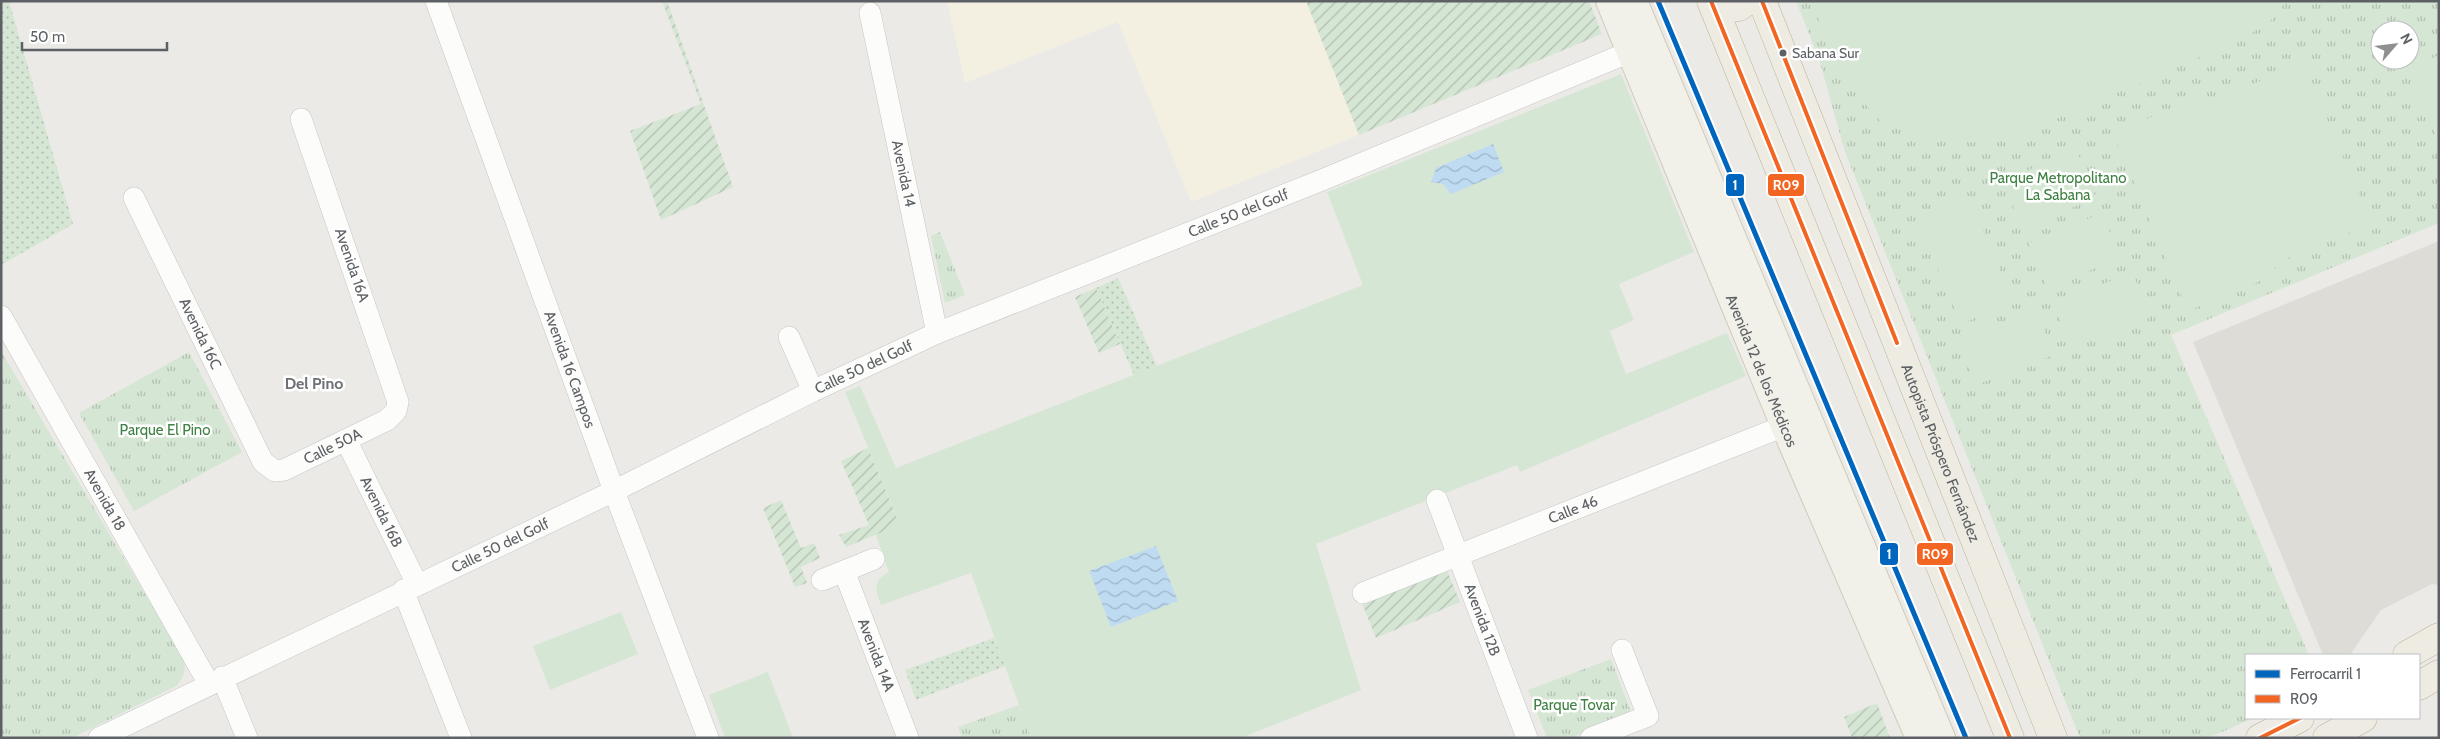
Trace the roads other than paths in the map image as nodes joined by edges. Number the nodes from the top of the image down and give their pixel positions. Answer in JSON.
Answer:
{"nodes":[{"id":1,"x":436,"y":1,"type":"edge"},
{"id":2,"x":1609,"y":1,"type":"edge"},
{"id":3,"x":1634,"y":1,"type":"edge"},
{"id":4,"x":1711,"y":1,"type":"edge"},
{"id":5,"x":1723,"y":1,"type":"edge"},
{"id":6,"x":1747,"y":1,"type":"edge"},
{"id":7,"x":1762,"y":1,"type":"edge"},
{"id":8,"x":870,"y":13,"type":"dead end"},
{"id":9,"x":1641,"y":48,"type":"junction"},
{"id":10,"x":301,"y":119,"type":"dead end"},
{"id":11,"x":134,"y":198,"type":"dead end"},
{"id":12,"x":1,"y":316,"type":"edge"},
{"id":13,"x":937,"y":332,"type":"junction"},
{"id":14,"x":789,"y":337,"type":"dead end"},
{"id":15,"x":813,"y":391,"type":"junction"},
{"id":16,"x":396,"y":412,"type":"joint"},
{"id":17,"x":1784,"y":426,"type":"junction"},
{"id":18,"x":346,"y":440,"type":"junction"},
{"id":19,"x":269,"y":468,"type":"joint"},
{"id":20,"x":614,"y":491,"type":"junction"},
{"id":21,"x":1437,"y":500,"type":"dead end"},
{"id":22,"x":1458,"y":556,"type":"junction"},
{"id":23,"x":874,"y":559,"type":"dead end"},
{"id":24,"x":844,"y":572,"type":"junction"},
{"id":25,"x":822,"y":580,"type":"dead end"},
{"id":26,"x":410,"y":587,"type":"junction"},
{"id":27,"x":1363,"y":593,"type":"dead end"},
{"id":28,"x":2439,"y":637,"type":"edge"},
{"id":29,"x":1622,"y":650,"type":"dead end"},
{"id":30,"x":2410,"y":654,"type":"edge"},
{"id":31,"x":2439,"y":674,"type":"edge"},
{"id":32,"x":216,"y":680,"type":"junction"},
{"id":33,"x":2420,"y":685,"type":"edge"},
{"id":34,"x":2361,"y":719,"type":"edge"},
{"id":35,"x":2291,"y":726,"type":"edge"},
{"id":36,"x":99,"y":738,"type":"edge"},
{"id":37,"x":247,"y":738,"type":"edge"},
{"id":38,"x":461,"y":738,"type":"edge"},
{"id":39,"x":708,"y":738,"type":"edge"},
{"id":40,"x":908,"y":738,"type":"edge"},
{"id":41,"x":1527,"y":738,"type":"edge"},
{"id":42,"x":1592,"y":738,"type":"edge"},
{"id":43,"x":1919,"y":738,"type":"edge"},
{"id":44,"x":1942,"y":738,"type":"edge"},
{"id":45,"x":2010,"y":738,"type":"edge"},
{"id":46,"x":2053,"y":738,"type":"edge"},
{"id":47,"x":2260,"y":738,"type":"edge"},
{"id":48,"x":2327,"y":738,"type":"edge"}],
"edges":[{"from":1,"to":20,"type":"street","name":"Avenida 16 Campos"},
{"from":2,"to":9,"type":"main road","name":"Avenida 12 de los Médicos"},
{"from":3,"to":9,"type":"main road","name":"Avenida 12 de los Médicos"},
{"from":4,"to":45,"type":"highway"},
{"from":5,"to":6,"type":"highway"},
{"from":7,"to":46,"type":"highway","name":"Autopista Próspero Fernández"},
{"from":8,"to":13,"type":"street","name":"Avenida 14"},
{"from":9,"to":13,"type":"street","name":"Calle 50 del Golf"},
{"from":9,"to":17,"type":"main road","name":"Avenida 12 de los Médicos"},
{"from":9,"to":44,"type":"main road","name":"Avenida 12 de los Médicos"},
{"from":10,"to":16,"type":"street","name":"Avenida 16A"},
{"from":11,"to":19,"type":"street","name":"Avenida 16C"},
{"from":12,"to":32,"type":"street","name":"Avenida 18"},
{"from":13,"to":15,"type":"street","name":"Calle 50 del Golf"},
{"from":14,"to":15,"type":"street"},
{"from":15,"to":20,"type":"street","name":"Calle 50 del Golf"},
{"from":16,"to":18,"type":"street","name":"Calle 50A"},
{"from":17,"to":22,"type":"street","name":"Calle 46"},
{"from":17,"to":43,"type":"main road","name":"Avenida 12 de los Médicos"},
{"from":18,"to":19,"type":"street","name":"Calle 50A"},
{"from":18,"to":26,"type":"street","name":"Avenida 16B"},
{"from":20,"to":26,"type":"street","name":"Calle 50 del Golf"},
{"from":20,"to":39,"type":"street","name":"Avenida 16 Campos"},
{"from":21,"to":22,"type":"street","name":"Avenida 12B"},
{"from":22,"to":27,"type":"street","name":"Calle 46"},
{"from":22,"to":41,"type":"street","name":"Avenida 12B"},
{"from":23,"to":24,"type":"street"},
{"from":24,"to":25,"type":"street"},
{"from":24,"to":40,"type":"street","name":"Avenida 14A"},
{"from":26,"to":32,"type":"street","name":"Calle 50 del Golf"},
{"from":26,"to":38,"type":"street","name":"Avenida 16B"},
{"from":28,"to":30,"type":"highway"},
{"from":29,"to":42,"type":"street"},
{"from":31,"to":33,"type":"highway"},
{"from":32,"to":36,"type":"street","name":"Calle 50 del Golf"},
{"from":32,"to":37,"type":"street","name":"Avenida 18"},
{"from":34,"to":48,"type":"highway"},
{"from":35,"to":47,"type":"highway"}]}
